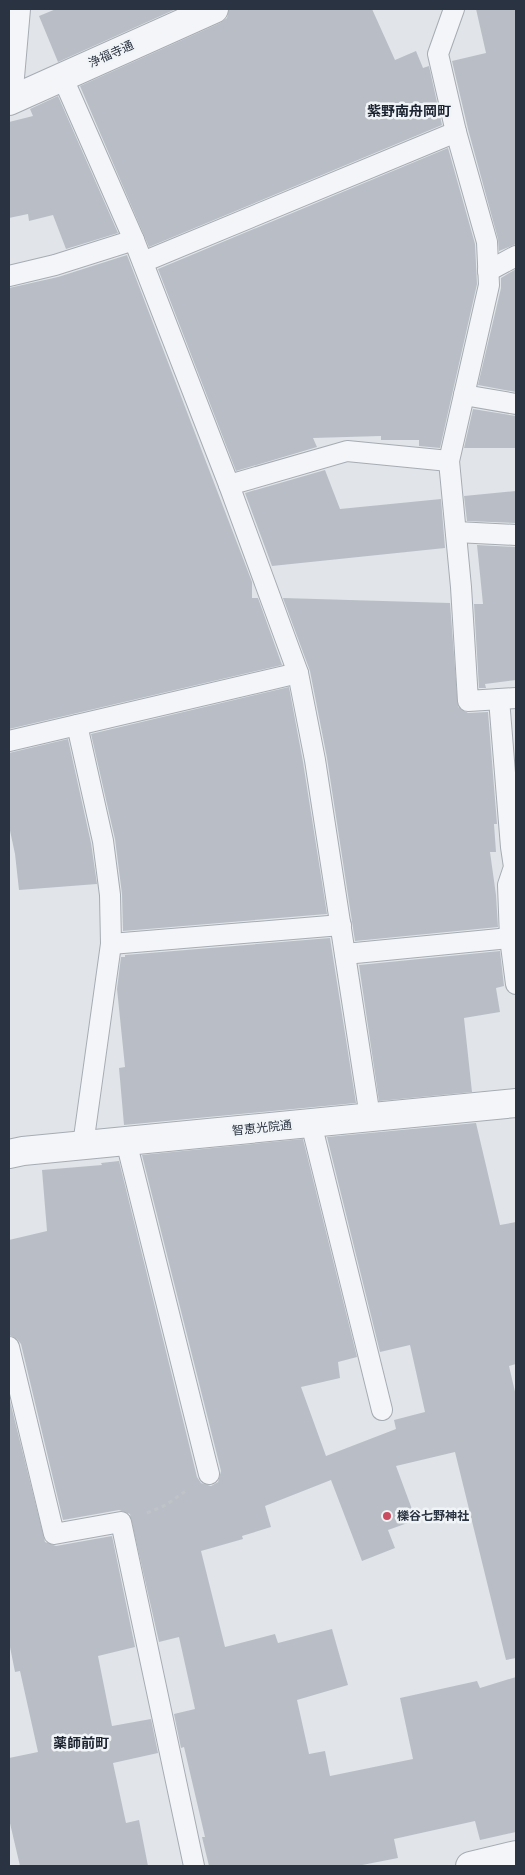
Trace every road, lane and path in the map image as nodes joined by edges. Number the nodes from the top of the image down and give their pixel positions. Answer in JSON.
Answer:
{"nodes":[{"id":1,"x":20,"y":9,"type":"edge"},
{"id":2,"x":214,"y":9,"type":"edge"},
{"id":3,"x":454,"y":9,"type":"edge"},
{"id":4,"x":62,"y":76,"type":"junction"},
{"id":5,"x":10,"y":100,"type":"edge"},
{"id":6,"x":456,"y":132,"type":"junction"},
{"id":7,"x":134,"y":240,"type":"junction"},
{"id":8,"x":516,"y":256,"type":"edge"},
{"id":9,"x":143,"y":262,"type":"junction"},
{"id":10,"x":488,"y":271,"type":"junction"},
{"id":11,"x":9,"y":276,"type":"edge"},
{"id":12,"x":464,"y":395,"type":"junction"},
{"id":13,"x":516,"y":404,"type":"edge"},
{"id":14,"x":449,"y":461,"type":"junction"},
{"id":15,"x":230,"y":485,"type":"junction"},
{"id":16,"x":456,"y":532,"type":"junction"},
{"id":17,"x":516,"y":535,"type":"edge"},
{"id":18,"x":298,"y":673,"type":"junction"},
{"id":19,"x":508,"y":699,"type":"edge"},
{"id":20,"x":77,"y":725,"type":"junction"},
{"id":21,"x":9,"y":741,"type":"edge"},
{"id":22,"x":515,"y":867,"type":"edge"},
{"id":23,"x":341,"y":926,"type":"junction"},
{"id":24,"x":510,"y":938,"type":"junction"},
{"id":25,"x":111,"y":944,"type":"junction"},
{"id":26,"x":344,"y":954,"type":"junction"},
{"id":27,"x":516,"y":984,"type":"edge"},
{"id":28,"x":516,"y":1103,"type":"edge"},
{"id":29,"x":370,"y":1118,"type":"junction"},
{"id":30,"x":311,"y":1123,"type":"junction"},
{"id":31,"x":126,"y":1141,"type":"junction"},
{"id":32,"x":83,"y":1145,"type":"junction"},
{"id":33,"x":9,"y":1154,"type":"edge"},
{"id":34,"x":9,"y":1347,"type":"edge"},
{"id":35,"x":382,"y":1410,"type":"dead end"},
{"id":36,"x":209,"y":1474,"type":"joint"},
{"id":37,"x":121,"y":1522,"type":"junction"},
{"id":38,"x":516,"y":1855,"type":"edge"},
{"id":39,"x":194,"y":1866,"type":"edge"},
{"id":40,"x":470,"y":1866,"type":"edge"}],
"edges":[{"from":1,"to":5,"type":"lane"},
{"from":2,"to":4,"type":"street","name":"浄福寺通"},
{"from":3,"to":6,"type":"lane"},
{"from":4,"to":5,"type":"street","name":"浄福寺通"},
{"from":4,"to":7,"type":"lane"},
{"from":6,"to":9,"type":"lane"},
{"from":6,"to":10,"type":"lane"},
{"from":7,"to":9,"type":"lane"},
{"from":7,"to":11,"type":"lane"},
{"from":8,"to":10,"type":"lane"},
{"from":9,"to":15,"type":"lane"},
{"from":10,"to":12,"type":"lane"},
{"from":12,"to":13,"type":"lane"},
{"from":12,"to":14,"type":"lane"},
{"from":14,"to":15,"type":"lane"},
{"from":14,"to":16,"type":"lane"},
{"from":15,"to":18,"type":"lane"},
{"from":16,"to":17,"type":"lane"},
{"from":16,"to":19,"type":"lane"},
{"from":18,"to":20,"type":"lane"},
{"from":18,"to":23,"type":"lane"},
{"from":19,"to":22,"type":"lane"},
{"from":20,"to":21,"type":"lane"},
{"from":20,"to":25,"type":"lane"},
{"from":22,"to":24,"type":"lane"},
{"from":23,"to":25,"type":"lane"},
{"from":23,"to":26,"type":"lane"},
{"from":24,"to":26,"type":"lane"},
{"from":24,"to":27,"type":"lane"},
{"from":25,"to":32,"type":"lane"},
{"from":26,"to":29,"type":"lane"},
{"from":28,"to":29,"type":"street","name":"智恵光院通"},
{"from":29,"to":30,"type":"street","name":"智恵光院通"},
{"from":30,"to":31,"type":"street","name":"智恵光院通"},
{"from":30,"to":35,"type":"lane"},
{"from":31,"to":32,"type":"street","name":"智恵光院通"},
{"from":31,"to":36,"type":"lane"},
{"from":32,"to":33,"type":"street","name":"智恵光院通"},
{"from":34,"to":37,"type":"lane"},
{"from":36,"to":37,"type":"path"},
{"from":37,"to":39,"type":"lane"},
{"from":38,"to":40,"type":"street"}]}
